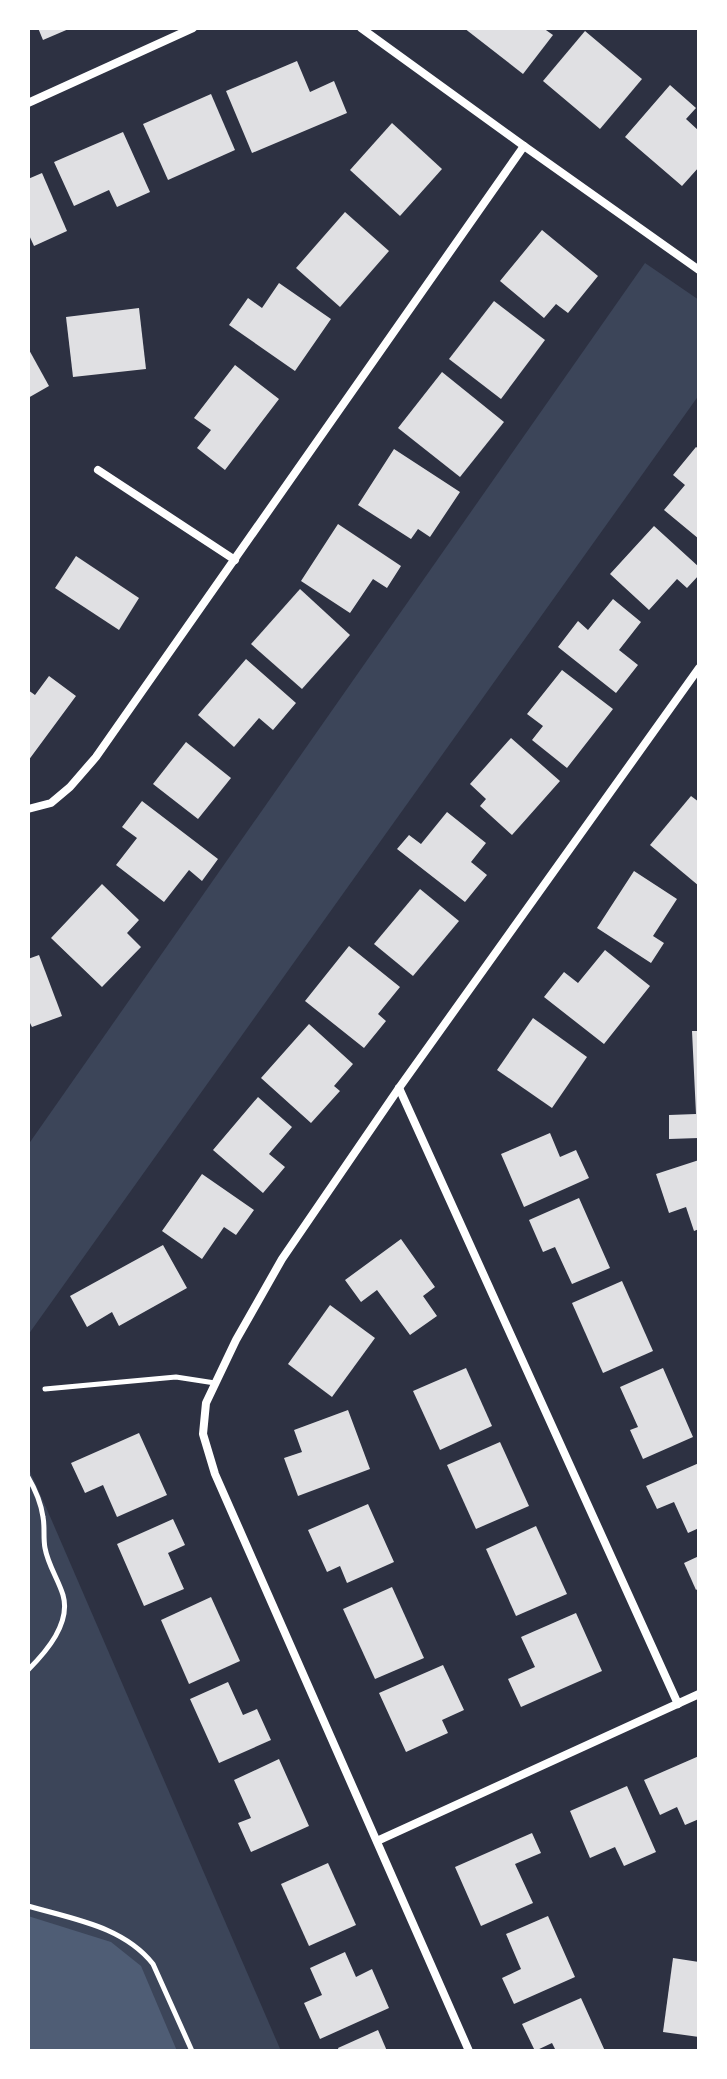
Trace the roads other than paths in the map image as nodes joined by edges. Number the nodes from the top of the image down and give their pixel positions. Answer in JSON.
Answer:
{"nodes":[{"id":1,"x":193,"y":28,"type":"edge"},
{"id":2,"x":361,"y":28,"type":"edge"},
{"id":3,"x":28,"y":103,"type":"edge"},
{"id":4,"x":524,"y":146,"type":"junction"},
{"id":5,"x":699,"y":270,"type":"edge"},
{"id":6,"x":98,"y":470,"type":"dead end"},
{"id":7,"x":235,"y":560,"type":"junction"},
{"id":8,"x":699,"y":668,"type":"edge"},
{"id":9,"x":28,"y":809,"type":"edge"},
{"id":10,"x":399,"y":1088,"type":"junction"},
{"id":11,"x":216,"y":1383,"type":"junction"},
{"id":12,"x":45,"y":1389,"type":"dead end"},
{"id":13,"x":699,"y":1694,"type":"edge"},
{"id":14,"x":678,"y":1704,"type":"junction"},
{"id":15,"x":377,"y":1841,"type":"junction"},
{"id":16,"x":469,"y":2051,"type":"edge"}],
"edges":[{"from":1,"to":3,"type":"street"},
{"from":2,"to":4,"type":"street"},
{"from":4,"to":5,"type":"street"},
{"from":4,"to":7,"type":"street"},
{"from":6,"to":7,"type":"street"},
{"from":7,"to":9,"type":"street"},
{"from":8,"to":10,"type":"street"},
{"from":10,"to":11,"type":"street"},
{"from":10,"to":14,"type":"street"},
{"from":11,"to":12,"type":"lane"},
{"from":11,"to":15,"type":"street"},
{"from":13,"to":14,"type":"street"},
{"from":14,"to":15,"type":"street"},
{"from":15,"to":16,"type":"street"}]}
